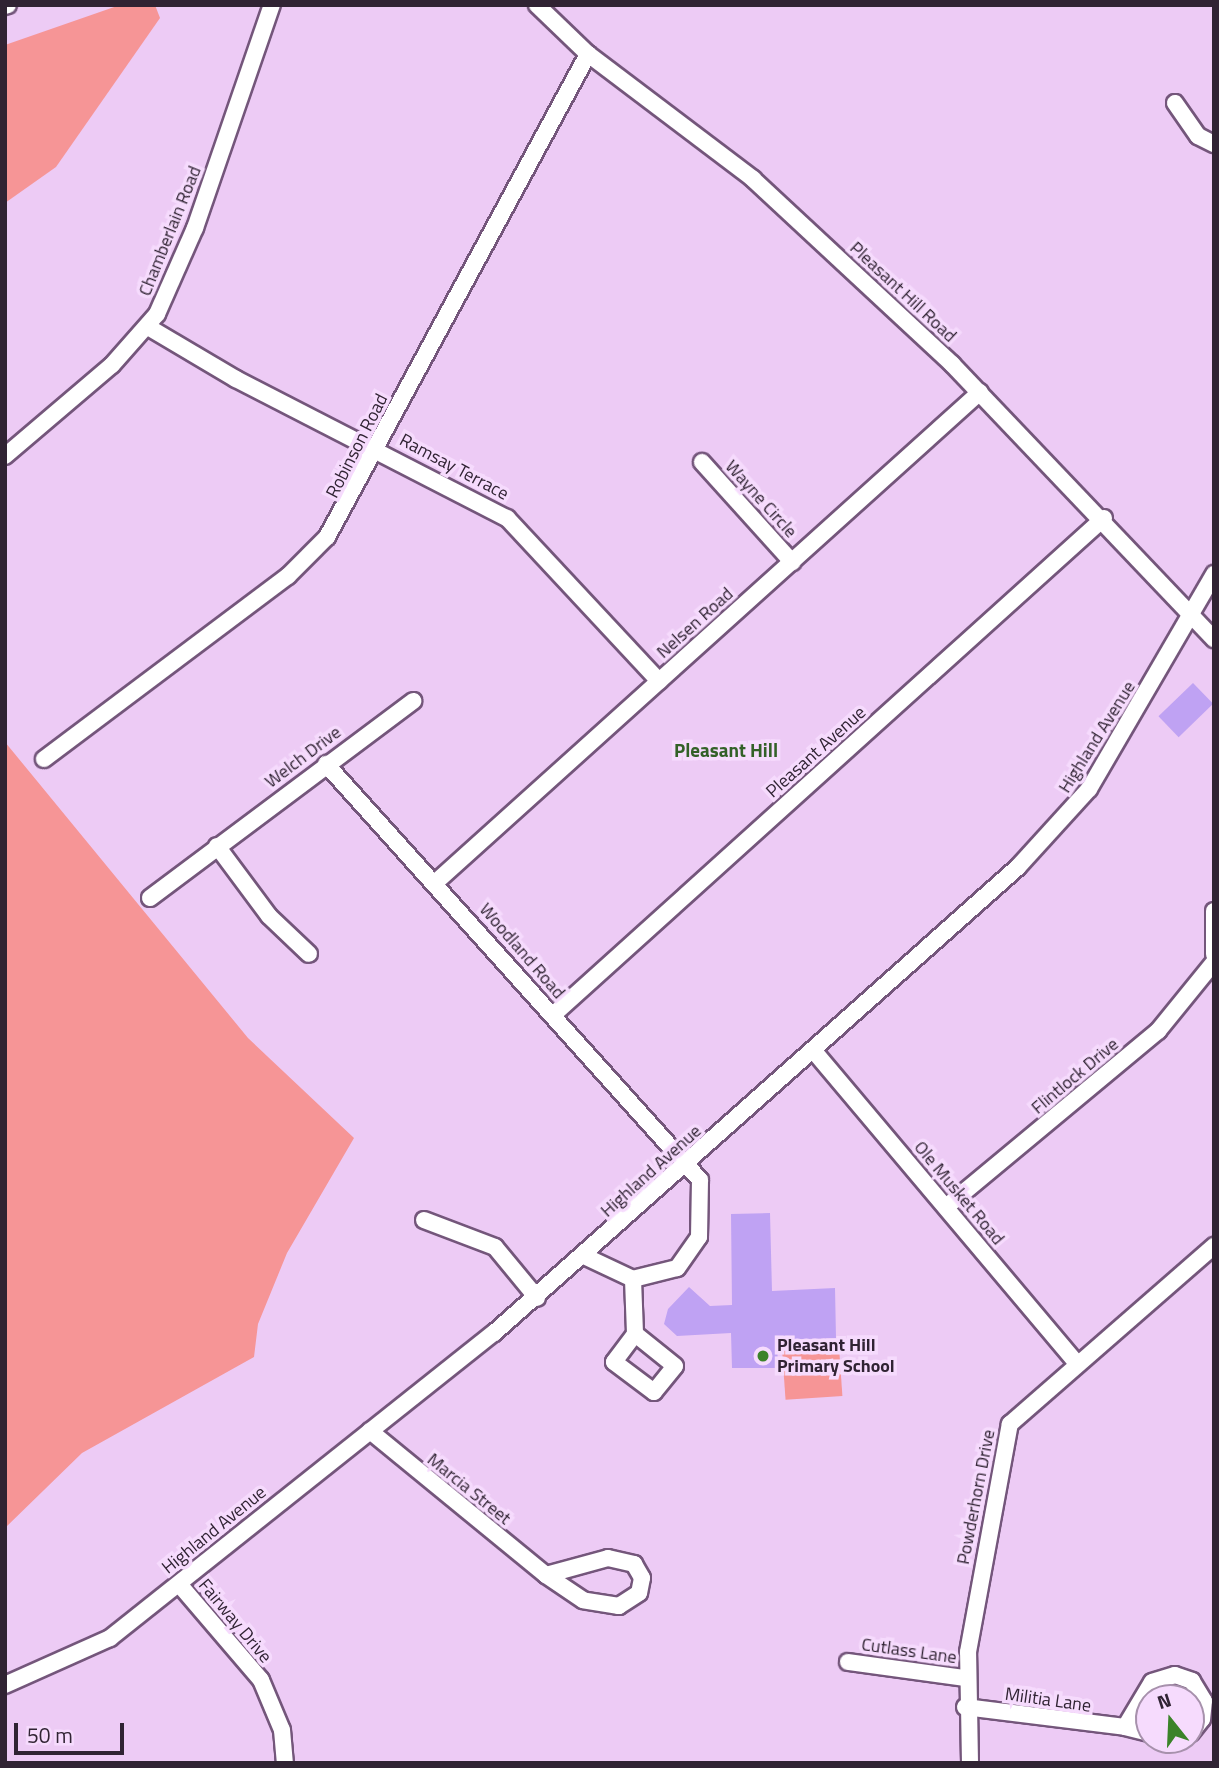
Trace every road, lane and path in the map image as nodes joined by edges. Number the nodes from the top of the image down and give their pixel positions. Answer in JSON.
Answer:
{"nodes":[{"id":1,"x":272,"y":5,"type":"edge"},
{"id":2,"x":537,"y":5,"type":"edge"},
{"id":3,"x":588,"y":54,"type":"junction"},
{"id":4,"x":1175,"y":103,"type":"dead end"},
{"id":5,"x":1214,"y":144,"type":"edge"},
{"id":6,"x":148,"y":327,"type":"junction"},
{"id":7,"x":981,"y":392,"type":"junction"},
{"id":8,"x":379,"y":449,"type":"junction"},
{"id":9,"x":5,"y":456,"type":"edge"},
{"id":10,"x":702,"y":462,"type":"dead end"},
{"id":11,"x":1104,"y":519,"type":"junction"},
{"id":12,"x":792,"y":562,"type":"junction"},
{"id":13,"x":1214,"y":575,"type":"edge"},
{"id":14,"x":1192,"y":614,"type":"junction"},
{"id":15,"x":1214,"y":639,"type":"edge"},
{"id":16,"x":659,"y":681,"type":"junction"},
{"id":17,"x":412,"y":701,"type":"dead end"},
{"id":18,"x":44,"y":759,"type":"dead end"},
{"id":19,"x":326,"y":764,"type":"junction"},
{"id":20,"x":217,"y":846,"type":"junction"},
{"id":21,"x":436,"y":882,"type":"junction"},
{"id":22,"x":150,"y":898,"type":"dead end"},
{"id":23,"x":1214,"y":911,"type":"edge"},
{"id":24,"x":309,"y":954,"type":"dead end"},
{"id":25,"x":1214,"y":954,"type":"edge"},
{"id":26,"x":1214,"y":962,"type":"edge"},
{"id":27,"x":553,"y":1015,"type":"junction"},
{"id":28,"x":813,"y":1050,"type":"junction"},
{"id":29,"x":687,"y":1165,"type":"junction"},
{"id":30,"x":946,"y":1207,"type":"junction"},
{"id":31,"x":425,"y":1220,"type":"dead end"},
{"id":32,"x":1214,"y":1246,"type":"edge"},
{"id":33,"x":584,"y":1256,"type":"junction"},
{"id":34,"x":633,"y":1279,"type":"junction"},
{"id":35,"x":537,"y":1297,"type":"junction"},
{"id":36,"x":635,"y":1334,"type":"dead end"},
{"id":37,"x":1076,"y":1362,"type":"junction"},
{"id":38,"x":370,"y":1431,"type":"junction"},
{"id":39,"x":546,"y":1575,"type":"junction"},
{"id":40,"x":178,"y":1584,"type":"junction"},
{"id":41,"x":848,"y":1662,"type":"dead end"},
{"id":42,"x":965,"y":1678,"type":"junction"},
{"id":43,"x":1151,"y":1684,"type":"edge"},
{"id":44,"x":1194,"y":1684,"type":"edge"},
{"id":45,"x":5,"y":1685,"type":"edge"},
{"id":46,"x":965,"y":1707,"type":"junction"},
{"id":47,"x":1135,"y":1710,"type":"edge"},
{"id":48,"x":1125,"y":1727,"type":"junction"},
{"id":49,"x":1135,"y":1730,"type":"edge"},
{"id":50,"x":285,"y":1763,"type":"edge"},
{"id":51,"x":970,"y":1763,"type":"edge"}],
"edges":[{"from":1,"to":6,"type":"street","name":"Chamberlain Road"},
{"from":2,"to":3,"type":"street","name":"Pleasant Hill Road"},
{"from":3,"to":7,"type":"street","name":"Pleasant Hill Road"},
{"from":3,"to":8,"type":"street","name":"Robinson Road"},
{"from":4,"to":5,"type":"street"},
{"from":6,"to":8,"type":"street","name":"Ramsay Terrace"},
{"from":6,"to":9,"type":"street","name":"Chamberlain Road"},
{"from":7,"to":11,"type":"street","name":"Pleasant Hill Road"},
{"from":7,"to":12,"type":"street","name":"Nelsen Road"},
{"from":8,"to":16,"type":"street","name":"Ramsay Terrace"},
{"from":8,"to":18,"type":"street","name":"Robinson Road"},
{"from":10,"to":12,"type":"street","name":"Wayne Circle"},
{"from":11,"to":14,"type":"street","name":"Pleasant Hill Road"},
{"from":11,"to":27,"type":"street","name":"Pleasant Avenue"},
{"from":12,"to":16,"type":"street","name":"Nelsen Road"},
{"from":13,"to":14,"type":"street","name":"Highland Avenue"},
{"from":14,"to":15,"type":"street","name":"Pleasant Hill Road"},
{"from":14,"to":28,"type":"street","name":"Highland Avenue"},
{"from":16,"to":21,"type":"street","name":"Nelsen Road"},
{"from":17,"to":19,"type":"street","name":"Welch Drive"},
{"from":19,"to":20,"type":"street","name":"Welch Drive"},
{"from":19,"to":21,"type":"street","name":"Woodland Road"},
{"from":20,"to":22,"type":"street","name":"Welch Drive"},
{"from":20,"to":24,"type":"street"},
{"from":21,"to":27,"type":"street","name":"Woodland Road"},
{"from":23,"to":25,"type":"street"},
{"from":26,"to":30,"type":"street","name":"Flintlock Drive"},
{"from":27,"to":29,"type":"street","name":"Woodland Road"},
{"from":28,"to":29,"type":"street","name":"Highland Avenue"},
{"from":28,"to":30,"type":"street","name":"Ole Musket Road"},
{"from":29,"to":33,"type":"street","name":"Highland Avenue"},
{"from":29,"to":34,"type":"street","name":"Woodland Road"},
{"from":30,"to":37,"type":"street","name":"Ole Musket Road"},
{"from":31,"to":35,"type":"street"},
{"from":32,"to":37,"type":"street","name":"Powderhorn Drive"},
{"from":33,"to":34,"type":"street"},
{"from":33,"to":35,"type":"street","name":"Highland Avenue"},
{"from":34,"to":36,"type":"street"},
{"from":35,"to":38,"type":"street","name":"Highland Avenue"},
{"from":37,"to":42,"type":"street","name":"Powderhorn Drive"},
{"from":38,"to":39,"type":"street","name":"Marcia Street"},
{"from":38,"to":40,"type":"street","name":"Highland Avenue"},
{"from":39,"to":39,"type":"street","name":"Marcia Street"},
{"from":40,"to":45,"type":"street","name":"Highland Avenue"},
{"from":40,"to":50,"type":"street","name":"Fairway Drive"},
{"from":41,"to":42,"type":"street","name":"Cutlass Lane"},
{"from":42,"to":46,"type":"street","name":"Powderhorn Drive"},
{"from":43,"to":44,"type":"street"},
{"from":46,"to":48,"type":"street","name":"Militia Lane"},
{"from":46,"to":51,"type":"street","name":"Powderhorn Drive"},
{"from":47,"to":48,"type":"street"},
{"from":48,"to":49,"type":"street","name":"Militia Lane"}]}
